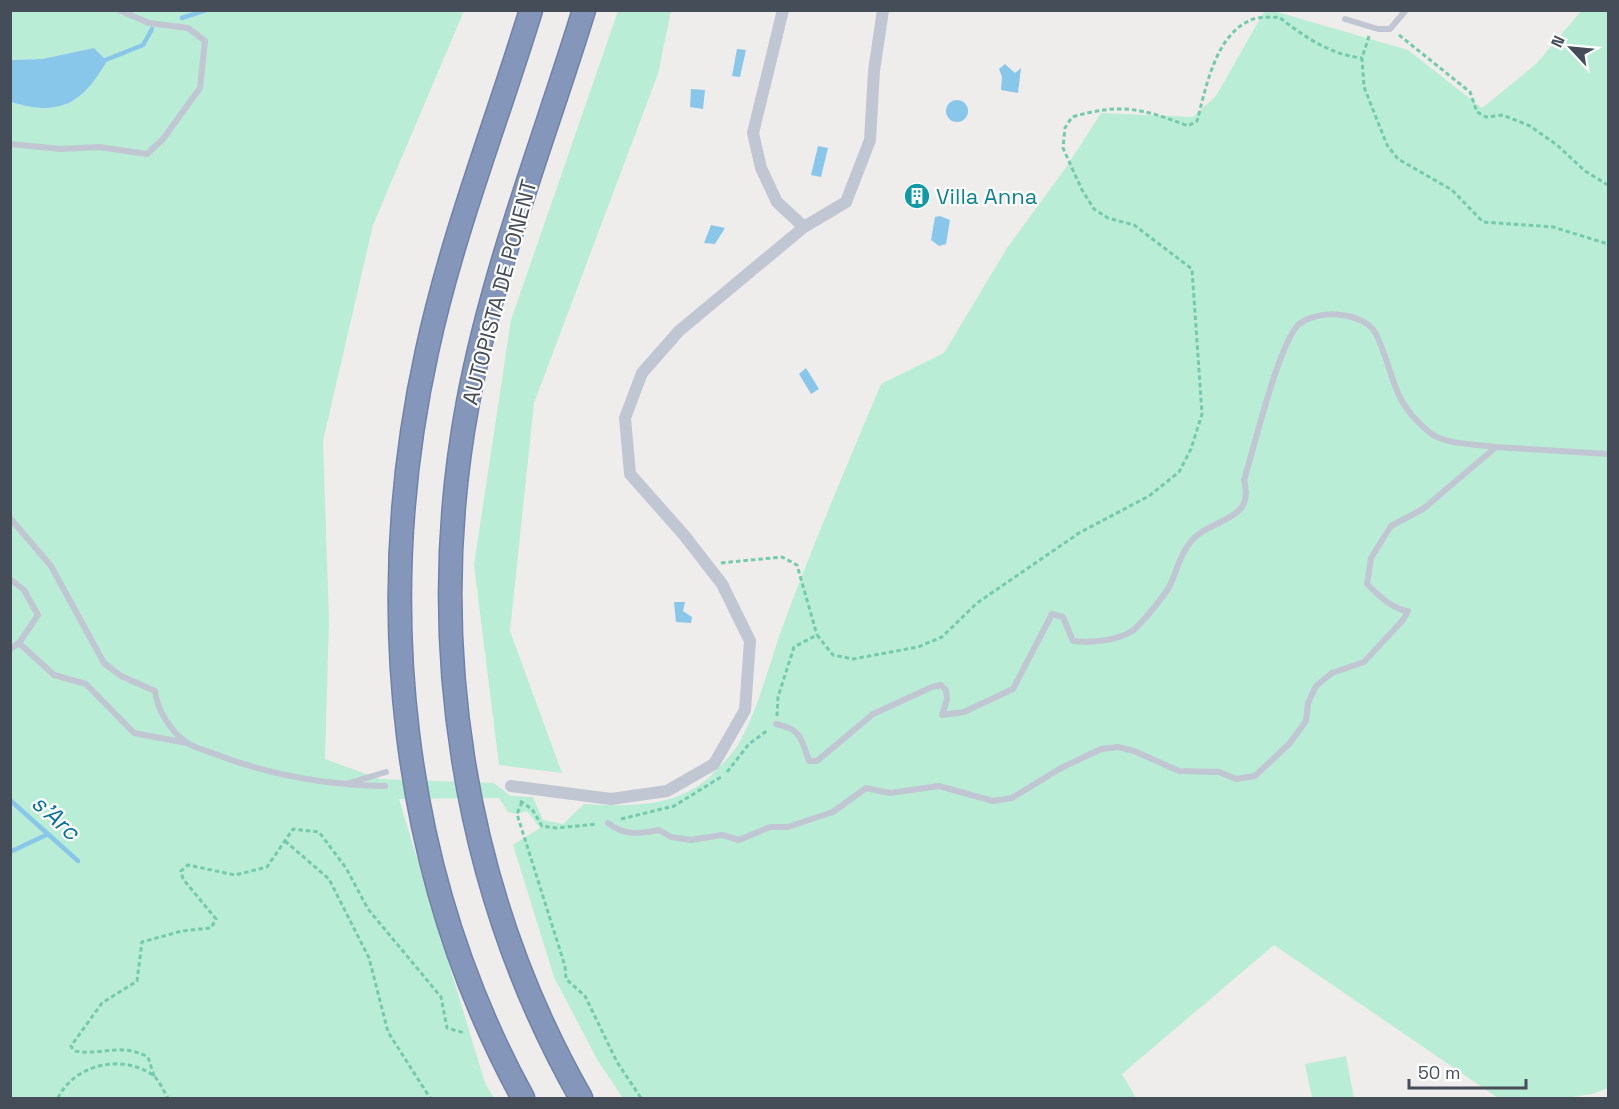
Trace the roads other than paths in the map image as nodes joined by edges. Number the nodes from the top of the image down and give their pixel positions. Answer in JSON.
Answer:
{"nodes":[{"id":1,"x":119,"y":10,"type":"edge"},
{"id":2,"x":531,"y":10,"type":"edge"},
{"id":3,"x":584,"y":10,"type":"edge"},
{"id":4,"x":783,"y":10,"type":"edge"},
{"id":5,"x":883,"y":10,"type":"edge"},
{"id":6,"x":1406,"y":10,"type":"edge"},
{"id":7,"x":1345,"y":19,"type":"dead end"},
{"id":8,"x":10,"y":144,"type":"edge"},
{"id":9,"x":804,"y":227,"type":"junction"},
{"id":10,"x":1496,"y":447,"type":"junction"},
{"id":11,"x":1608,"y":454,"type":"edge"},
{"id":12,"x":10,"y":518,"type":"edge"},
{"id":13,"x":10,"y":579,"type":"edge"},
{"id":14,"x":19,"y":643,"type":"junction"},
{"id":15,"x":10,"y":649,"type":"edge"},
{"id":16,"x":776,"y":724,"type":"road end"},
{"id":17,"x":188,"y":743,"type":"junction"},
{"id":18,"x":386,"y":772,"type":"dead end"},
{"id":19,"x":339,"y":785,"type":"junction"},
{"id":20,"x":385,"y":786,"type":"dead end"},
{"id":21,"x":510,"y":786,"type":"dead end"},
{"id":22,"x":608,"y":823,"type":"road end"},
{"id":23,"x":523,"y":1098,"type":"edge"},
{"id":24,"x":581,"y":1098,"type":"edge"}],
"edges":[{"from":1,"to":8,"type":"lane"},
{"from":2,"to":23,"type":"highway"},
{"from":3,"to":24,"type":"highway","name":"AUTOPISTA DE PONENT"},
{"from":4,"to":9,"type":"street"},
{"from":5,"to":9,"type":"street"},
{"from":6,"to":7,"type":"lane"},
{"from":9,"to":21,"type":"street"},
{"from":10,"to":11,"type":"lane"},
{"from":10,"to":16,"type":"lane"},
{"from":10,"to":22,"type":"lane"},
{"from":12,"to":17,"type":"lane"},
{"from":13,"to":14,"type":"lane"},
{"from":14,"to":15,"type":"lane"},
{"from":14,"to":17,"type":"lane"},
{"from":17,"to":19,"type":"lane"},
{"from":18,"to":19,"type":"lane"},
{"from":19,"to":20,"type":"lane"}]}
